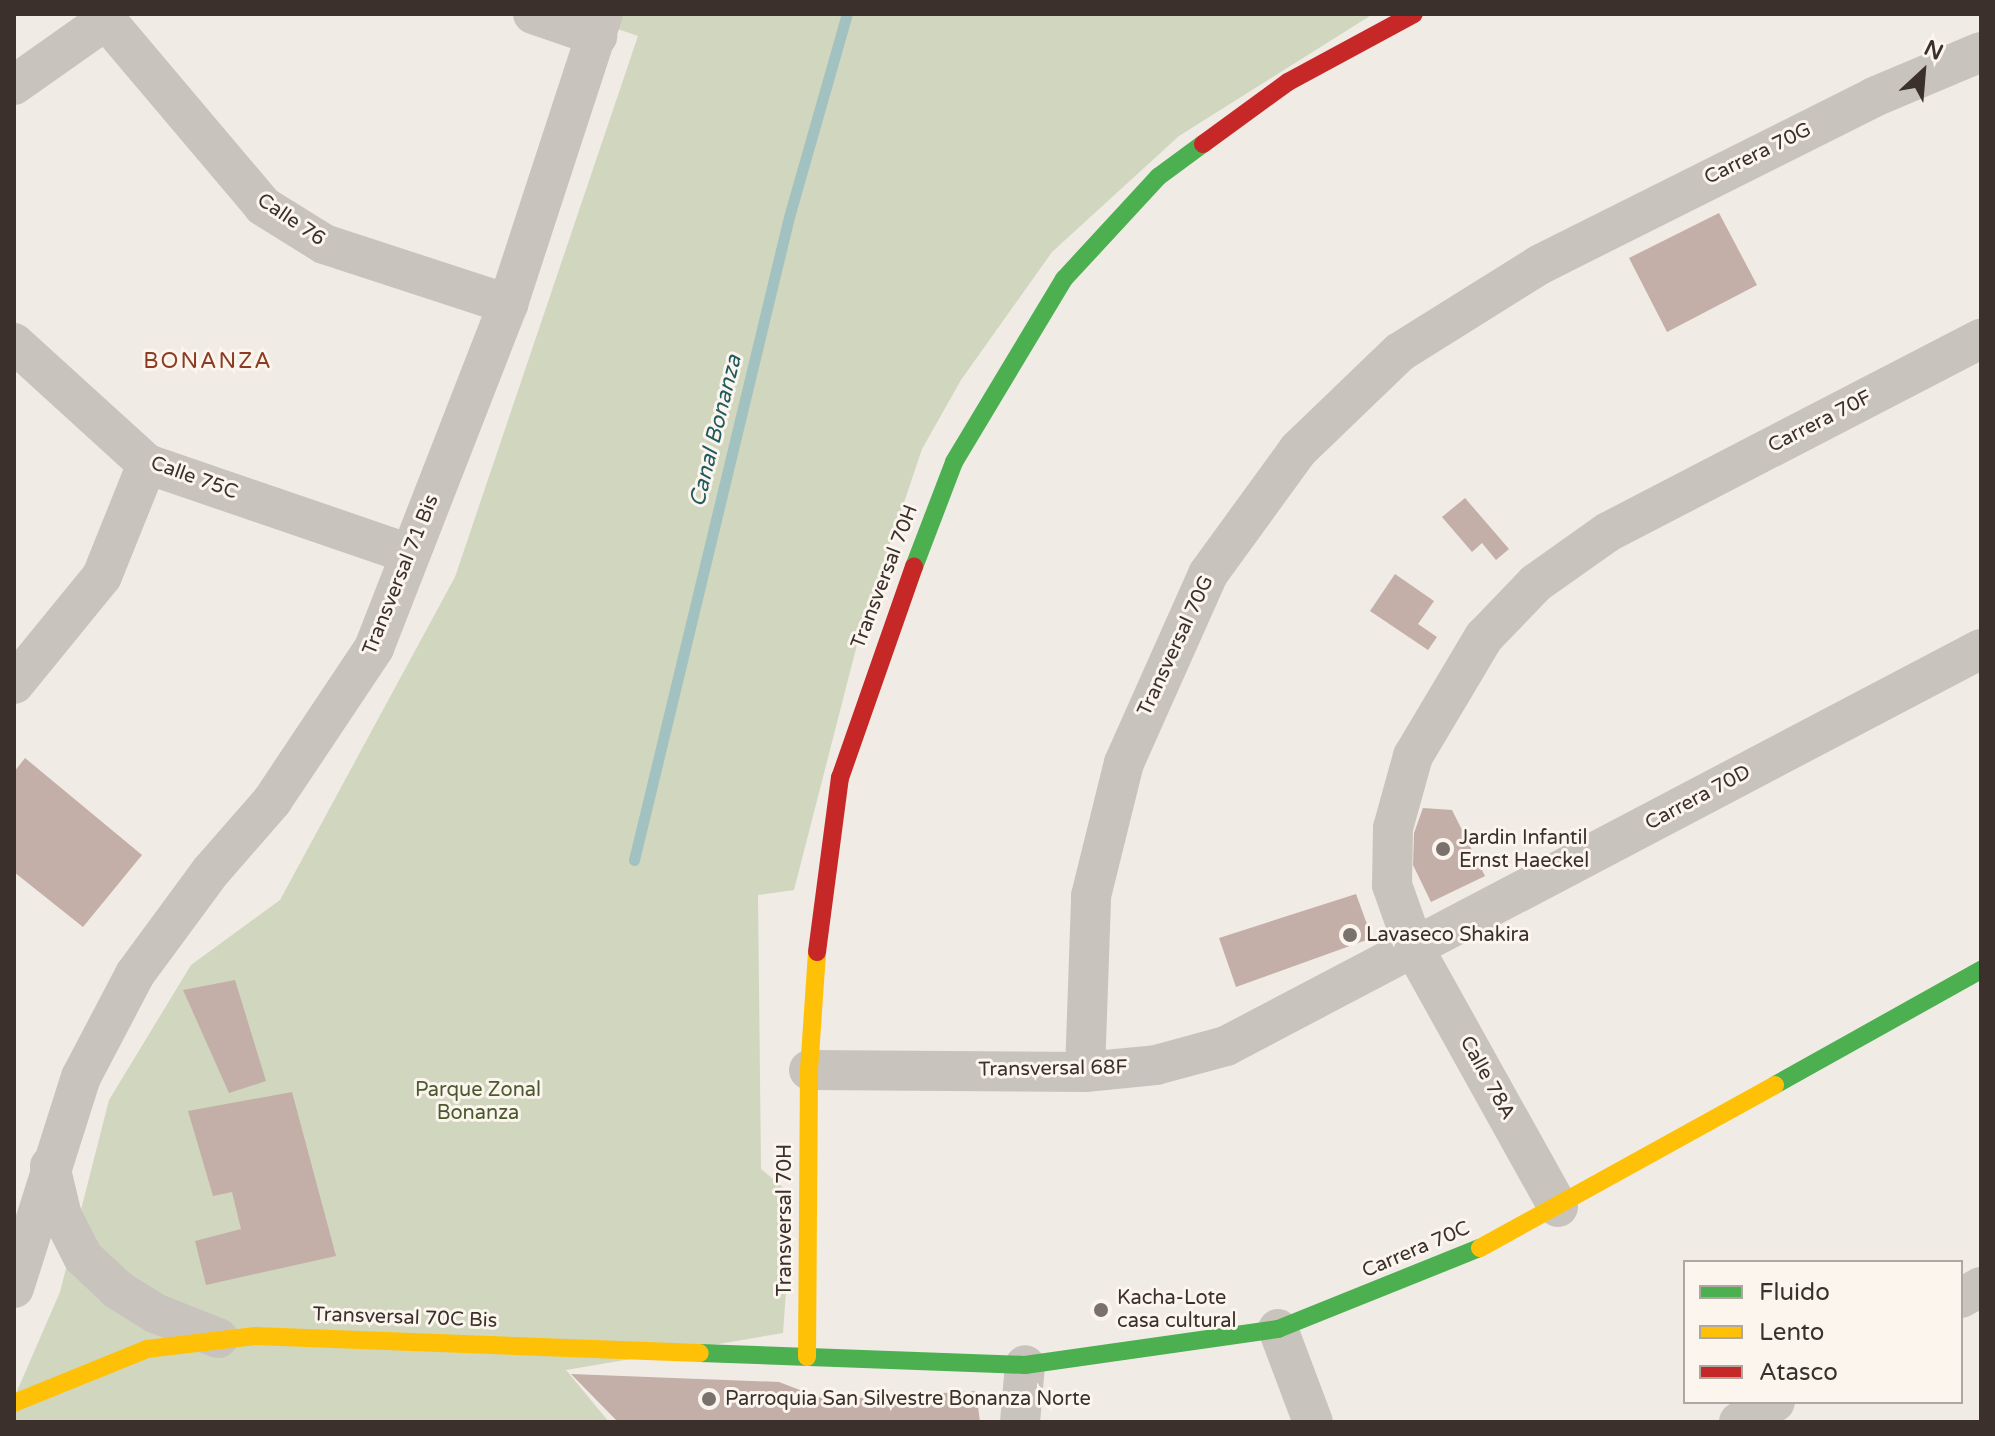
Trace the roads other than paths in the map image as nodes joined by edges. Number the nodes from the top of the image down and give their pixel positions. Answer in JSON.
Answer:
{"nodes":[{"id":1,"x":533,"y":14,"type":"edge"},
{"id":2,"x":1412,"y":15,"type":"edge"},
{"id":3,"x":104,"y":17,"type":"edge"},
{"id":4,"x":600,"y":25,"type":"edge"},
{"id":5,"x":1981,"y":52,"type":"edge"},
{"id":6,"x":14,"y":85,"type":"edge"},
{"id":7,"x":1539,"y":265,"type":"joint"},
{"id":8,"x":508,"y":304,"type":"junction"},
{"id":9,"x":1981,"y":339,"type":"edge"},
{"id":10,"x":14,"y":343,"type":"edge"},
{"id":11,"x":147,"y":464,"type":"junction"},
{"id":12,"x":410,"y":554,"type":"junction"},
{"id":13,"x":1981,"y":649,"type":"edge"},
{"id":14,"x":14,"y":684,"type":"edge"},
{"id":15,"x":1415,"y":950,"type":"junction"},
{"id":16,"x":1981,"y":970,"type":"edge"},
{"id":17,"x":809,"y":1070,"type":"junction"},
{"id":18,"x":1085,"y":1072,"type":"junction"},
{"id":19,"x":50,"y":1166,"type":"junction"},
{"id":20,"x":1558,"y":1207,"type":"junction"},
{"id":21,"x":1981,"y":1287,"type":"edge"},
{"id":22,"x":14,"y":1288,"type":"edge"},
{"id":23,"x":1963,"y":1297,"type":"edge"},
{"id":24,"x":1278,"y":1329,"type":"junction"},
{"id":25,"x":218,"y":1338,"type":"junction"},
{"id":26,"x":807,"y":1357,"type":"junction"},
{"id":27,"x":1025,"y":1365,"type":"junction"},
{"id":28,"x":14,"y":1403,"type":"edge"},
{"id":29,"x":1771,"y":1404,"type":"edge"},
{"id":30,"x":1020,"y":1422,"type":"edge"},
{"id":31,"x":1313,"y":1422,"type":"edge"},
{"id":32,"x":1739,"y":1422,"type":"edge"}],
"edges":[{"from":1,"to":4,"type":"street"},
{"from":2,"to":17,"type":"street","name":"Transversal 70H"},
{"from":3,"to":6,"type":"street"},
{"from":3,"to":8,"type":"street","name":"Calle 76"},
{"from":4,"to":8,"type":"street","name":"Transversal 71 Bis"},
{"from":5,"to":7,"type":"street","name":"Carrera 70G"},
{"from":7,"to":18,"type":"street","name":"Transversal 70G"},
{"from":8,"to":12,"type":"street","name":"Transversal 71 Bis"},
{"from":9,"to":15,"type":"street","name":"Carrera 70F"},
{"from":10,"to":11,"type":"street","name":"Calle 75C"},
{"from":11,"to":12,"type":"street","name":"Calle 75C"},
{"from":11,"to":14,"type":"street"},
{"from":12,"to":19,"type":"street","name":"Transversal 71 Bis"},
{"from":13,"to":15,"type":"street","name":"Carrera 70D"},
{"from":15,"to":18,"type":"street","name":"Transversal 68F"},
{"from":15,"to":20,"type":"street","name":"Calle 78A"},
{"from":16,"to":20,"type":"street","name":"Carrera 70C"},
{"from":17,"to":18,"type":"street","name":"Transversal 68F"},
{"from":17,"to":26,"type":"street","name":"Transversal 70H"},
{"from":19,"to":22,"type":"street","name":"Transversal 71 Bis"},
{"from":19,"to":25,"type":"street"},
{"from":20,"to":24,"type":"street","name":"Carrera 70C"},
{"from":21,"to":23,"type":"street"},
{"from":24,"to":27,"type":"street","name":"Carrera 70C"},
{"from":24,"to":31,"type":"street"},
{"from":25,"to":26,"type":"street","name":"Transversal 70C Bis"},
{"from":25,"to":28,"type":"street","name":"Transversal 70C Bis"},
{"from":26,"to":27,"type":"street","name":"Carrera 70C"},
{"from":27,"to":30,"type":"street"},
{"from":29,"to":32,"type":"street"}]}
